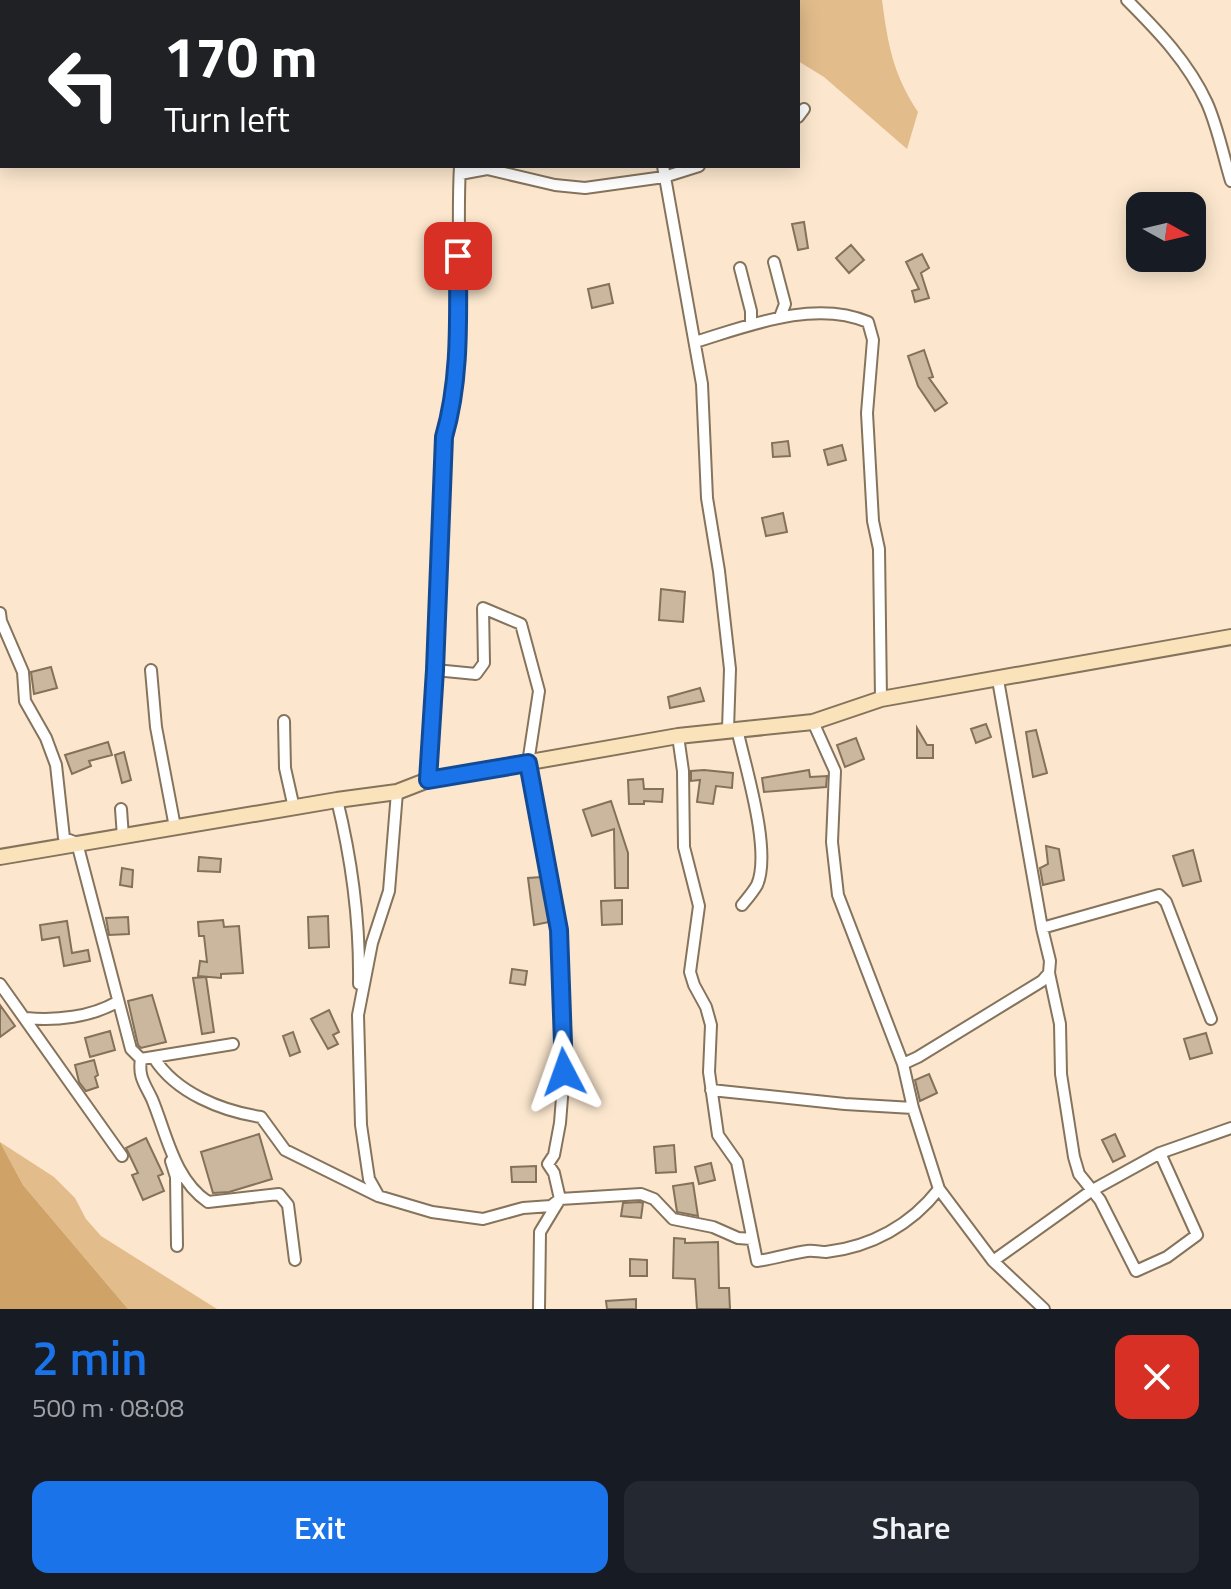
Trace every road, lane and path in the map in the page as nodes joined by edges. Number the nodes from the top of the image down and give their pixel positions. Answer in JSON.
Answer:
{"nodes":[{"id":1,"x":1127,"y":0,"type":"edge"},
{"id":2,"x":685,"y":168,"type":"edge"},
{"id":3,"x":460,"y":170,"type":"edge"},
{"id":4,"x":663,"y":171,"type":"edge"},
{"id":5,"x":1231,"y":181,"type":"edge"},
{"id":6,"x":774,"y":262,"type":"dead end"},
{"id":7,"x":740,"y":268,"type":"dead end"},
{"id":8,"x":780,"y":317,"type":"junction"},
{"id":9,"x":751,"y":325,"type":"junction"},
{"id":10,"x":695,"y":342,"type":"junction"},
{"id":11,"x":0,"y":613,"type":"edge"},
{"id":12,"x":1231,"y":637,"type":"edge"},
{"id":13,"x":151,"y":670,"type":"dead end"},
{"id":14,"x":435,"y":670,"type":"junction"},
{"id":15,"x":998,"y":680,"type":"junction"},
{"id":16,"x":881,"y":699,"type":"junction"},
{"id":17,"x":284,"y":721,"type":"dead end"},
{"id":18,"x":813,"y":722,"type":"junction"},
{"id":19,"x":732,"y":729,"type":"junction"},
{"id":20,"x":678,"y":736,"type":"junction"},
{"id":21,"x":528,"y":763,"type":"junction"},
{"id":22,"x":428,"y":780,"type":"junction"},
{"id":23,"x":397,"y":792,"type":"junction"},
{"id":24,"x":337,"y":800,"type":"junction"},
{"id":25,"x":294,"y":808,"type":"junction"},
{"id":26,"x":121,"y":809,"type":"dead end"},
{"id":27,"x":175,"y":827,"type":"junction"},
{"id":28,"x":123,"y":837,"type":"junction"},
{"id":29,"x":77,"y":843,"type":"junction"},
{"id":30,"x":0,"y":857,"type":"edge"},
{"id":31,"x":742,"y":905,"type":"dead end"},
{"id":32,"x":1042,"y":928,"type":"junction"},
{"id":33,"x":1049,"y":973,"type":"junction"},
{"id":34,"x":0,"y":984,"type":"edge"},
{"id":35,"x":117,"y":1002,"type":"junction"},
{"id":36,"x":358,"y":1015,"type":"junction"},
{"id":37,"x":26,"y":1018,"type":"junction"},
{"id":38,"x":1211,"y":1019,"type":"dead end"},
{"id":39,"x":233,"y":1044,"type":"dead end"},
{"id":40,"x":154,"y":1058,"type":"junction"},
{"id":41,"x":141,"y":1059,"type":"junction"},
{"id":42,"x":903,"y":1064,"type":"junction"},
{"id":43,"x":711,"y":1090,"type":"junction"},
{"id":44,"x":913,"y":1108,"type":"junction"},
{"id":45,"x":1231,"y":1128,"type":"edge"},
{"id":46,"x":169,"y":1151,"type":"junction"},
{"id":47,"x":1160,"y":1153,"type":"junction"},
{"id":48,"x":122,"y":1156,"type":"dead end"},
{"id":49,"x":939,"y":1189,"type":"junction"},
{"id":50,"x":1091,"y":1191,"type":"junction"},
{"id":51,"x":378,"y":1196,"type":"junction"},
{"id":52,"x":560,"y":1199,"type":"junction"},
{"id":53,"x":752,"y":1239,"type":"junction"},
{"id":54,"x":177,"y":1246,"type":"dead end"},
{"id":55,"x":295,"y":1260,"type":"dead end"},
{"id":56,"x":993,"y":1261,"type":"junction"},
{"id":57,"x":539,"y":1309,"type":"edge"},
{"id":58,"x":1044,"y":1309,"type":"edge"}],
"edges":[{"from":1,"to":5,"type":"street"},
{"from":2,"to":4,"type":"street"},
{"from":3,"to":4,"type":"street"},
{"from":3,"to":14,"type":"street"},
{"from":4,"to":10,"type":"street"},
{"from":6,"to":8,"type":"street"},
{"from":7,"to":9,"type":"street"},
{"from":8,"to":9,"type":"street"},
{"from":8,"to":16,"type":"street"},
{"from":9,"to":10,"type":"street"},
{"from":10,"to":19,"type":"street"},
{"from":11,"to":29,"type":"street"},
{"from":12,"to":15,"type":"main road"},
{"from":13,"to":27,"type":"street"},
{"from":14,"to":21,"type":"street"},
{"from":14,"to":22,"type":"street"},
{"from":15,"to":16,"type":"main road"},
{"from":15,"to":32,"type":"street"},
{"from":16,"to":18,"type":"main road"},
{"from":17,"to":25,"type":"street"},
{"from":18,"to":19,"type":"main road"},
{"from":18,"to":42,"type":"street"},
{"from":19,"to":20,"type":"main road"},
{"from":19,"to":31,"type":"street"},
{"from":20,"to":21,"type":"main road"},
{"from":20,"to":43,"type":"street"},
{"from":21,"to":22,"type":"main road"},
{"from":21,"to":52,"type":"street"},
{"from":22,"to":23,"type":"main road"},
{"from":23,"to":24,"type":"main road"},
{"from":23,"to":36,"type":"street"},
{"from":24,"to":25,"type":"main road"},
{"from":24,"to":36,"type":"street"},
{"from":25,"to":27,"type":"main road"},
{"from":26,"to":28,"type":"street"},
{"from":27,"to":28,"type":"main road"},
{"from":28,"to":29,"type":"main road"},
{"from":29,"to":30,"type":"main road"},
{"from":29,"to":35,"type":"street"},
{"from":32,"to":33,"type":"street"},
{"from":32,"to":38,"type":"street"},
{"from":33,"to":42,"type":"street"},
{"from":33,"to":50,"type":"street"},
{"from":34,"to":37,"type":"street"},
{"from":35,"to":37,"type":"street"},
{"from":35,"to":41,"type":"street"},
{"from":36,"to":51,"type":"street"},
{"from":37,"to":48,"type":"street"},
{"from":39,"to":40,"type":"street"},
{"from":40,"to":41,"type":"street"},
{"from":40,"to":51,"type":"street"},
{"from":41,"to":46,"type":"street"},
{"from":42,"to":44,"type":"street"},
{"from":43,"to":44,"type":"street"},
{"from":43,"to":53,"type":"street"},
{"from":44,"to":49,"type":"street"},
{"from":45,"to":47,"type":"street"},
{"from":46,"to":54,"type":"street"},
{"from":46,"to":55,"type":"street"},
{"from":47,"to":50,"type":"street"},
{"from":47,"to":50,"type":"street"},
{"from":49,"to":53,"type":"street"},
{"from":49,"to":56,"type":"street"},
{"from":50,"to":56,"type":"street"},
{"from":51,"to":52,"type":"street"},
{"from":52,"to":53,"type":"street"},
{"from":52,"to":57,"type":"street"},
{"from":56,"to":58,"type":"street"}]}
